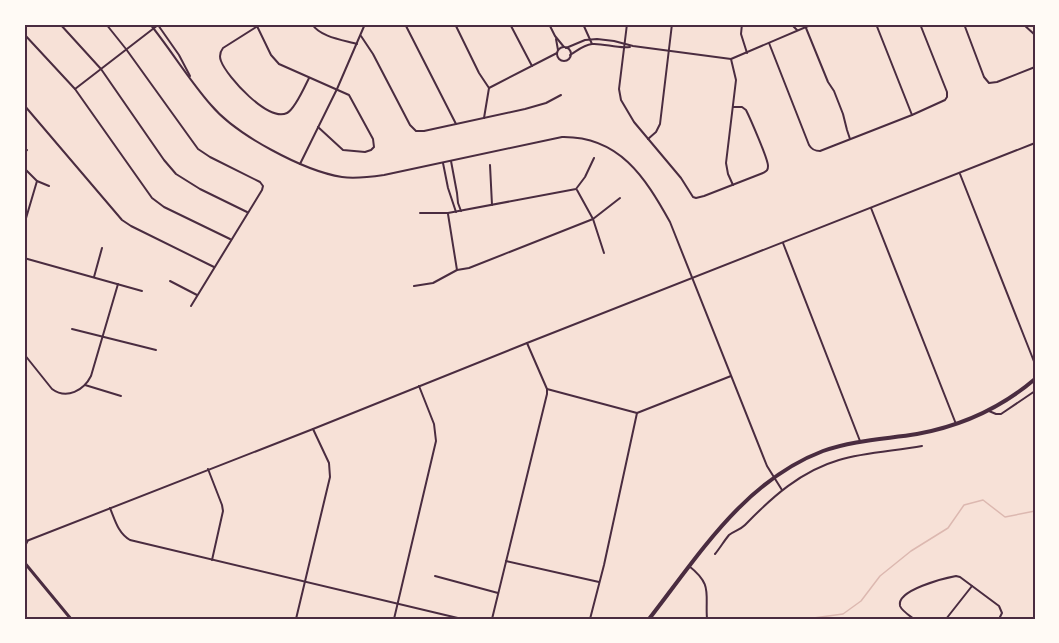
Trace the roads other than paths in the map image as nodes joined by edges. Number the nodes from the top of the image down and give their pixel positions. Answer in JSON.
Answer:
{"nodes":[{"id":1,"x":60,"y":24,"type":"edge"},
{"id":2,"x":106,"y":24,"type":"edge"},
{"id":3,"x":150,"y":24,"type":"edge"},
{"id":4,"x":158,"y":24,"type":"edge"},
{"id":5,"x":261,"y":24,"type":"edge"},
{"id":6,"x":312,"y":24,"type":"edge"},
{"id":7,"x":365,"y":24,"type":"edge"},
{"id":8,"x":405,"y":24,"type":"edge"},
{"id":9,"x":455,"y":24,"type":"edge"},
{"id":10,"x":510,"y":24,"type":"edge"},
{"id":11,"x":549,"y":24,"type":"edge"},
{"id":12,"x":583,"y":24,"type":"edge"},
{"id":13,"x":627,"y":24,"type":"edge"},
{"id":14,"x":672,"y":24,"type":"edge"},
{"id":15,"x":742,"y":24,"type":"edge"},
{"id":16,"x":791,"y":24,"type":"edge"},
{"id":17,"x":813,"y":24,"type":"edge"},
{"id":18,"x":920,"y":24,"type":"edge"},
{"id":19,"x":964,"y":24,"type":"edge"},
{"id":20,"x":1023,"y":24,"type":"edge"},
{"id":21,"x":257,"y":25,"type":"edge"},
{"id":22,"x":876,"y":25,"type":"edge"},
{"id":23,"x":806,"y":27,"type":"junction"},
{"id":24,"x":154,"y":28,"type":"junction"},
{"id":25,"x":798,"y":31,"type":"junction"},
{"id":26,"x":24,"y":34,"type":"edge"},
{"id":27,"x":1035,"y":35,"type":"edge"},
{"id":28,"x":361,"y":36,"type":"junction"},
{"id":29,"x":555,"y":36,"type":"junction"},
{"id":30,"x":590,"y":39,"type":"junction"},
{"id":31,"x":624,"y":43,"type":"junction"},
{"id":32,"x":769,"y":43,"type":"junction"},
{"id":33,"x":357,"y":44,"type":"junction"},
{"id":34,"x":592,"y":44,"type":"junction"},
{"id":35,"x":633,"y":46,"type":"junction"},
{"id":36,"x":565,"y":47,"type":"junction"},
{"id":37,"x":624,"y":48,"type":"junction"},
{"id":38,"x":126,"y":49,"type":"junction"},
{"id":39,"x":558,"y":51,"type":"junction"},
{"id":40,"x":669,"y":51,"type":"junction"},
{"id":41,"x":747,"y":52,"type":"junction"},
{"id":42,"x":570,"y":55,"type":"junction"},
{"id":43,"x":548,"y":58,"type":"junction"},
{"id":44,"x":560,"y":59,"type":"junction"},
{"id":45,"x":730,"y":59,"type":"junction"},
{"id":46,"x":532,"y":66,"type":"junction"},
{"id":47,"x":1035,"y":67,"type":"edge"},
{"id":48,"x":101,"y":69,"type":"junction"},
{"id":49,"x":309,"y":78,"type":"junction"},
{"id":50,"x":192,"y":81,"type":"junction"},
{"id":51,"x":489,"y":88,"type":"junction"},
{"id":52,"x":75,"y":89,"type":"junction"},
{"id":53,"x":337,"y":89,"type":"junction"},
{"id":54,"x":561,"y":95,"type":"dead end"},
{"id":55,"x":24,"y":105,"type":"edge"},
{"id":56,"x":733,"y":107,"type":"junction"},
{"id":57,"x":912,"y":115,"type":"junction"},
{"id":58,"x":484,"y":118,"type":"junction"},
{"id":59,"x":456,"y":124,"type":"junction"},
{"id":60,"x":318,"y":127,"type":"junction"},
{"id":61,"x":316,"y":132,"type":"junction"},
{"id":62,"x":324,"y":134,"type":"junction"},
{"id":63,"x":648,"y":139,"type":"junction"},
{"id":64,"x":850,"y":139,"type":"junction"},
{"id":65,"x":1035,"y":143,"type":"edge"},
{"id":66,"x":594,"y":158,"type":"dead end"},
{"id":67,"x":451,"y":161,"type":"junction"},
{"id":68,"x":443,"y":163,"type":"junction"},
{"id":69,"x":300,"y":164,"type":"junction"},
{"id":70,"x":490,"y":165,"type":"dead end"},
{"id":71,"x":24,"y":168,"type":"edge"},
{"id":72,"x":959,"y":173,"type":"junction"},
{"id":73,"x":37,"y":181,"type":"junction"},
{"id":74,"x":733,"y":185,"type":"junction"},
{"id":75,"x":49,"y":186,"type":"dead end"},
{"id":76,"x":576,"y":189,"type":"junction"},
{"id":77,"x":620,"y":198,"type":"dead end"},
{"id":78,"x":492,"y":205,"type":"junction"},
{"id":79,"x":871,"y":208,"type":"junction"},
{"id":80,"x":458,"y":211,"type":"junction"},
{"id":81,"x":248,"y":213,"type":"junction"},
{"id":82,"x":420,"y":213,"type":"dead end"},
{"id":83,"x":447,"y":213,"type":"junction"},
{"id":84,"x":593,"y":219,"type":"junction"},
{"id":85,"x":24,"y":225,"type":"edge"},
{"id":86,"x":231,"y":240,"type":"junction"},
{"id":87,"x":783,"y":243,"type":"junction"},
{"id":88,"x":102,"y":248,"type":"dead end"},
{"id":89,"x":604,"y":254,"type":"dead end"},
{"id":90,"x":24,"y":258,"type":"edge"},
{"id":91,"x":214,"y":267,"type":"junction"},
{"id":92,"x":457,"y":270,"type":"junction"},
{"id":93,"x":94,"y":278,"type":"junction"},
{"id":94,"x":693,"y":278,"type":"junction"},
{"id":95,"x":170,"y":281,"type":"dead end"},
{"id":96,"x":118,"y":284,"type":"junction"},
{"id":97,"x":414,"y":286,"type":"dead end"},
{"id":98,"x":142,"y":291,"type":"dead end"},
{"id":99,"x":197,"y":296,"type":"junction"},
{"id":100,"x":191,"y":306,"type":"dead end"},
{"id":101,"x":72,"y":329,"type":"dead end"},
{"id":102,"x":103,"y":336,"type":"junction"},
{"id":103,"x":527,"y":343,"type":"junction"},
{"id":104,"x":156,"y":350,"type":"dead end"},
{"id":105,"x":24,"y":354,"type":"edge"},
{"id":106,"x":1035,"y":364,"type":"edge"},
{"id":107,"x":731,"y":376,"type":"junction"},
{"id":108,"x":1035,"y":378,"type":"edge"},
{"id":109,"x":85,"y":385,"type":"junction"},
{"id":110,"x":420,"y":386,"type":"junction"},
{"id":111,"x":547,"y":389,"type":"junction"},
{"id":112,"x":1035,"y":391,"type":"edge"},
{"id":113,"x":121,"y":396,"type":"dead end"},
{"id":114,"x":988,"y":410,"type":"junction"},
{"id":115,"x":638,"y":412,"type":"junction"},
{"id":116,"x":956,"y":424,"type":"junction"},
{"id":117,"x":314,"y":429,"type":"junction"},
{"id":118,"x":860,"y":441,"type":"junction"},
{"id":119,"x":922,"y":446,"type":"dead end"},
{"id":120,"x":208,"y":469,"type":"junction"},
{"id":121,"x":773,"y":478,"type":"junction"},
{"id":122,"x":782,"y":490,"type":"junction"},
{"id":123,"x":110,"y":508,"type":"junction"},
{"id":124,"x":26,"y":541,"type":"edge"},
{"id":125,"x":24,"y":547,"type":"edge"},
{"id":126,"x":715,"y":554,"type":"dead end"},
{"id":127,"x":212,"y":560,"type":"junction"},
{"id":128,"x":506,"y":561,"type":"junction"},
{"id":129,"x":24,"y":562,"type":"edge"},
{"id":130,"x":689,"y":566,"type":"junction"},
{"id":131,"x":435,"y":576,"type":"dead end"},
{"id":132,"x":305,"y":582,"type":"junction"},
{"id":133,"x":599,"y":582,"type":"junction"},
{"id":134,"x":972,"y":586,"type":"junction"},
{"id":135,"x":498,"y":593,"type":"junction"},
{"id":136,"x":398,"y":604,"type":"junction"},
{"id":137,"x":71,"y":619,"type":"edge"},
{"id":138,"x":296,"y":619,"type":"edge"},
{"id":139,"x":394,"y":619,"type":"edge"},
{"id":140,"x":462,"y":619,"type":"edge"},
{"id":141,"x":492,"y":619,"type":"edge"},
{"id":142,"x":590,"y":619,"type":"edge"},
{"id":143,"x":649,"y":619,"type":"edge"},
{"id":144,"x":707,"y":619,"type":"edge"},
{"id":145,"x":914,"y":619,"type":"edge"},
{"id":146,"x":946,"y":619,"type":"edge"},
{"id":147,"x":999,"y":619,"type":"edge"}],
"edges":[{"from":1,"to":48,"type":"street"},
{"from":2,"to":38,"type":"street"},
{"from":3,"to":24,"type":"street"},
{"from":4,"to":24,"type":"street"},
{"from":4,"to":50,"type":"street"},
{"from":5,"to":21,"type":"street"},
{"from":6,"to":33,"type":"street"},
{"from":7,"to":28,"type":"street"},
{"from":8,"to":59,"type":"street"},
{"from":9,"to":51,"type":"street"},
{"from":10,"to":46,"type":"street"},
{"from":11,"to":29,"type":"street"},
{"from":12,"to":30,"type":"street"},
{"from":13,"to":31,"type":"street"},
{"from":14,"to":40,"type":"street"},
{"from":15,"to":41,"type":"street"},
{"from":16,"to":25,"type":"street"},
{"from":17,"to":23,"type":"street"},
{"from":18,"to":57,"type":"street"},
{"from":19,"to":47,"type":"street"},
{"from":20,"to":27,"type":"street"},
{"from":21,"to":49,"type":"street"},
{"from":21,"to":49,"type":"street"},
{"from":22,"to":57,"type":"street"},
{"from":23,"to":25,"type":"street"},
{"from":23,"to":64,"type":"street"},
{"from":24,"to":38,"type":"street"},
{"from":24,"to":50,"type":"street"},
{"from":25,"to":32,"type":"street"},
{"from":26,"to":52,"type":"street"},
{"from":28,"to":33,"type":"street"},
{"from":28,"to":59,"type":"street"},
{"from":29,"to":36,"type":"street"},
{"from":29,"to":39,"type":"street"},
{"from":30,"to":31,"type":"street"},
{"from":30,"to":34,"type":"street"},
{"from":30,"to":36,"type":"street"},
{"from":31,"to":35,"type":"street"},
{"from":31,"to":37,"type":"street"},
{"from":32,"to":41,"type":"street"},
{"from":32,"to":64,"type":"street"},
{"from":33,"to":53,"type":"street"},
{"from":34,"to":37,"type":"street"},
{"from":34,"to":42,"type":"street"},
{"from":35,"to":37,"type":"street"},
{"from":35,"to":40,"type":"street"},
{"from":36,"to":39,"type":"street"},
{"from":36,"to":42,"type":"street"},
{"from":37,"to":63,"type":"street"},
{"from":38,"to":48,"type":"street"},
{"from":38,"to":81,"type":"street"},
{"from":39,"to":43,"type":"street"},
{"from":39,"to":44,"type":"street"},
{"from":40,"to":45,"type":"street"},
{"from":40,"to":63,"type":"street"},
{"from":41,"to":45,"type":"street"},
{"from":42,"to":44,"type":"street"},
{"from":43,"to":44,"type":"street"},
{"from":43,"to":46,"type":"street"},
{"from":45,"to":56,"type":"street"},
{"from":46,"to":51,"type":"street"},
{"from":48,"to":52,"type":"street"},
{"from":48,"to":81,"type":"street"},
{"from":49,"to":53,"type":"street"},
{"from":50,"to":69,"type":"street"},
{"from":51,"to":58,"type":"street"},
{"from":52,"to":86,"type":"street"},
{"from":53,"to":60,"type":"street"},
{"from":53,"to":62,"type":"street"},
{"from":54,"to":58,"type":"street"},
{"from":55,"to":91,"type":"street"},
{"from":56,"to":74,"type":"street"},
{"from":56,"to":74,"type":"street"},
{"from":57,"to":64,"type":"street"},
{"from":58,"to":59,"type":"street"},
{"from":60,"to":61,"type":"street"},
{"from":60,"to":62,"type":"street"},
{"from":61,"to":62,"type":"street"},
{"from":61,"to":69,"type":"street"},
{"from":63,"to":74,"type":"street"},
{"from":65,"to":72,"type":"street"},
{"from":66,"to":76,"type":"street"},
{"from":67,"to":68,"type":"street"},
{"from":67,"to":80,"type":"street"},
{"from":67,"to":94,"type":"street"},
{"from":68,"to":69,"type":"street"},
{"from":68,"to":80,"type":"street"},
{"from":70,"to":78,"type":"street"},
{"from":71,"to":73,"type":"street"},
{"from":72,"to":79,"type":"street"},
{"from":72,"to":106,"type":"street"},
{"from":73,"to":75,"type":"street"},
{"from":73,"to":85,"type":"street"},
{"from":76,"to":78,"type":"street"},
{"from":76,"to":84,"type":"street"},
{"from":77,"to":84,"type":"street"},
{"from":78,"to":80,"type":"street"},
{"from":79,"to":87,"type":"street"},
{"from":79,"to":116,"type":"street"},
{"from":80,"to":83,"type":"street"},
{"from":81,"to":86,"type":"street"},
{"from":82,"to":83,"type":"street"},
{"from":83,"to":92,"type":"street"},
{"from":84,"to":89,"type":"street"},
{"from":84,"to":92,"type":"street"},
{"from":86,"to":91,"type":"street"},
{"from":87,"to":94,"type":"street"},
{"from":87,"to":118,"type":"street"},
{"from":88,"to":93,"type":"street"},
{"from":90,"to":93,"type":"street"},
{"from":91,"to":99,"type":"street"},
{"from":92,"to":97,"type":"street"},
{"from":93,"to":96,"type":"street"},
{"from":94,"to":103,"type":"street"},
{"from":94,"to":107,"type":"street"},
{"from":95,"to":99,"type":"street"},
{"from":96,"to":98,"type":"street"},
{"from":96,"to":102,"type":"street"},
{"from":99,"to":100,"type":"street"},
{"from":101,"to":102,"type":"street"},
{"from":102,"to":104,"type":"street"},
{"from":102,"to":109,"type":"street"},
{"from":103,"to":110,"type":"street"},
{"from":103,"to":111,"type":"street"},
{"from":105,"to":109,"type":"street"},
{"from":107,"to":115,"type":"street"},
{"from":107,"to":121,"type":"street"},
{"from":108,"to":114,"type":"main road"},
{"from":109,"to":113,"type":"street"},
{"from":110,"to":117,"type":"street"},
{"from":110,"to":136,"type":"street"},
{"from":111,"to":115,"type":"street"},
{"from":111,"to":128,"type":"street"},
{"from":112,"to":114,"type":"street"},
{"from":114,"to":116,"type":"main road"},
{"from":115,"to":133,"type":"street"},
{"from":116,"to":118,"type":"main road"},
{"from":117,"to":120,"type":"street"},
{"from":117,"to":132,"type":"street"},
{"from":118,"to":121,"type":"main road"},
{"from":119,"to":122,"type":"street"},
{"from":120,"to":123,"type":"street"},
{"from":120,"to":127,"type":"street"},
{"from":121,"to":122,"type":"street"},
{"from":121,"to":130,"type":"main road"},
{"from":122,"to":126,"type":"street"},
{"from":123,"to":124,"type":"street"},
{"from":123,"to":127,"type":"street"},
{"from":124,"to":125,"type":"street"},
{"from":127,"to":132,"type":"street"},
{"from":128,"to":133,"type":"street"},
{"from":128,"to":135,"type":"street"},
{"from":129,"to":137,"type":"street"},
{"from":130,"to":143,"type":"main road"},
{"from":130,"to":144,"type":"street"},
{"from":131,"to":135,"type":"street"},
{"from":132,"to":136,"type":"street"},
{"from":132,"to":138,"type":"street"},
{"from":133,"to":142,"type":"street"},
{"from":134,"to":145,"type":"street"},
{"from":134,"to":146,"type":"street"},
{"from":134,"to":147,"type":"street"},
{"from":135,"to":141,"type":"street"},
{"from":136,"to":139,"type":"street"},
{"from":136,"to":140,"type":"street"}]}
